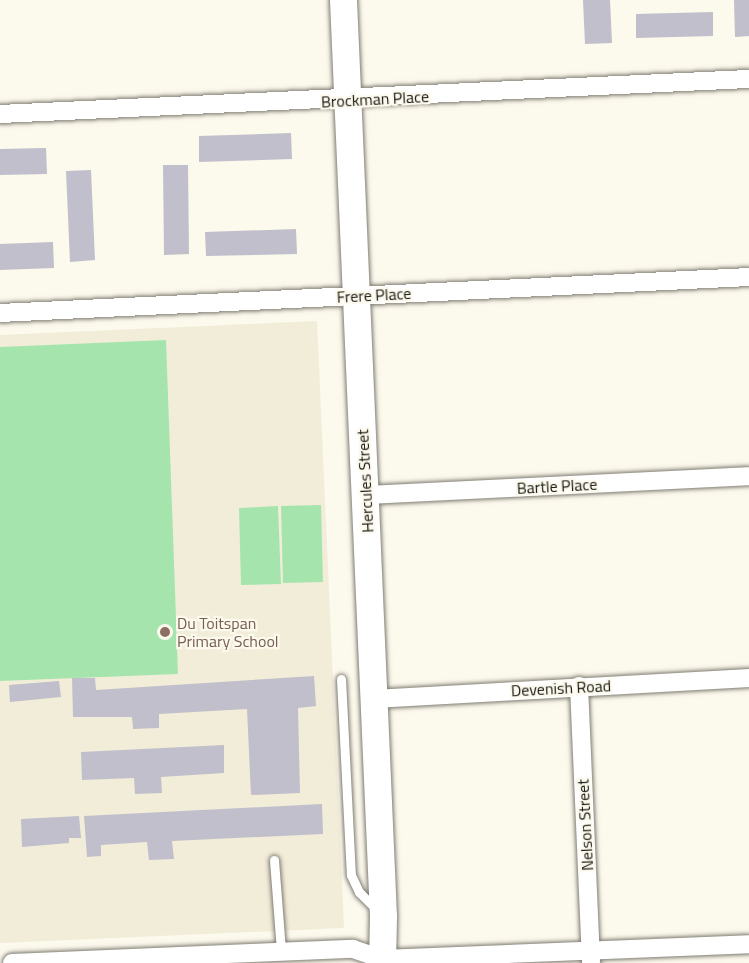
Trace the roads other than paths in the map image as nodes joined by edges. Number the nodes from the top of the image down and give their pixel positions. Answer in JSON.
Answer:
{"nodes":[{"id":1,"x":343,"y":0,"type":"edge"},
{"id":2,"x":749,"y":79,"type":"edge"},
{"id":3,"x":347,"y":101,"type":"junction"},
{"id":4,"x":0,"y":114,"type":"edge"},
{"id":5,"x":749,"y":277,"type":"edge"},
{"id":6,"x":356,"y":296,"type":"junction"},
{"id":7,"x":0,"y":313,"type":"edge"},
{"id":8,"x":749,"y":477,"type":"edge"},
{"id":9,"x":366,"y":495,"type":"junction"},
{"id":10,"x":749,"y":678,"type":"edge"},
{"id":11,"x":341,"y":679,"type":"dead end"},
{"id":12,"x":579,"y":686,"type":"junction"},
{"id":13,"x":374,"y":699,"type":"junction"},
{"id":14,"x":274,"y":860,"type":"dead end"},
{"id":15,"x":383,"y":916,"type":"junction"},
{"id":16,"x":749,"y":944,"type":"edge"},
{"id":17,"x":281,"y":951,"type":"junction"},
{"id":18,"x":591,"y":957,"type":"edge"},
{"id":19,"x":173,"y":959,"type":"edge"},
{"id":20,"x":379,"y":962,"type":"edge"},
{"id":21,"x":12,"y":963,"type":"edge"}],
"edges":[{"from":1,"to":3,"type":"street","name":"Hercules Street"},
{"from":2,"to":3,"type":"street","name":"Brockman Place"},
{"from":3,"to":4,"type":"street","name":"Brockman Place"},
{"from":3,"to":6,"type":"street","name":"Hercules Street"},
{"from":5,"to":6,"type":"street","name":"Frere Place"},
{"from":6,"to":7,"type":"street","name":"Frere Place"},
{"from":6,"to":9,"type":"street","name":"Hercules Street"},
{"from":8,"to":9,"type":"street","name":"Bartle Place"},
{"from":9,"to":13,"type":"street","name":"Hercules Street"},
{"from":10,"to":12,"type":"street","name":"Devenish Road"},
{"from":11,"to":15,"type":"lane"},
{"from":12,"to":13,"type":"street","name":"Devenish Road"},
{"from":12,"to":18,"type":"street","name":"Nelson Street"},
{"from":13,"to":15,"type":"street","name":"Hercules Street"},
{"from":14,"to":17,"type":"lane"},
{"from":15,"to":20,"type":"street","name":"Hercules Street"},
{"from":16,"to":18,"type":"street"},
{"from":17,"to":19,"type":"street"},
{"from":17,"to":20,"type":"street"},
{"from":18,"to":20,"type":"street"},
{"from":19,"to":21,"type":"street"}]}
